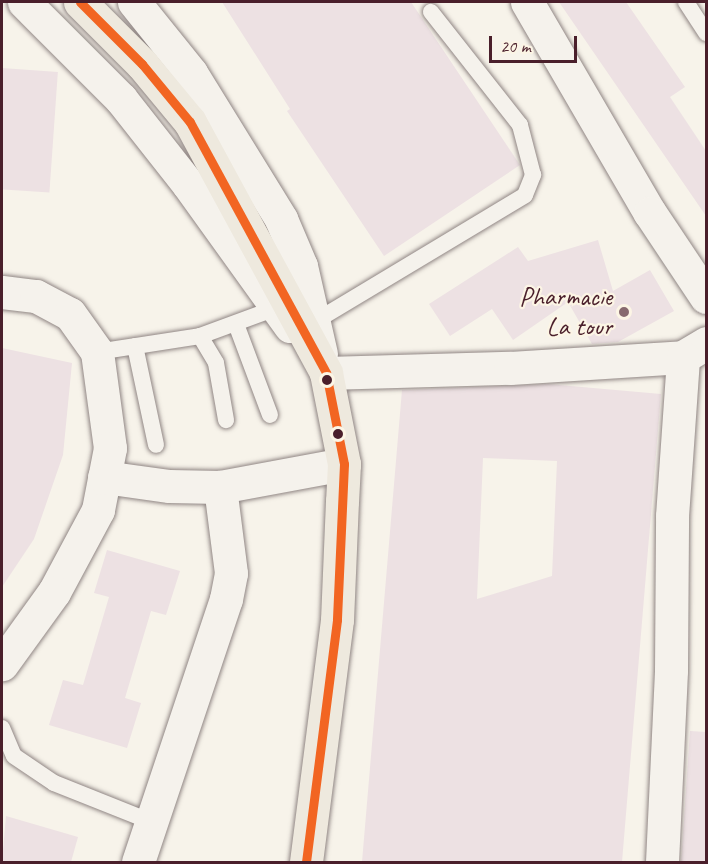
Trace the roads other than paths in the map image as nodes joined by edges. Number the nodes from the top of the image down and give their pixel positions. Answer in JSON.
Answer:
{"nodes":[{"id":1,"x":80,"y":2,"type":"edge"},
{"id":2,"x":134,"y":2,"type":"edge"},
{"id":3,"x":527,"y":2,"type":"edge"},
{"id":4,"x":686,"y":2,"type":"edge"},
{"id":5,"x":2,"y":4,"type":"edge"},
{"id":6,"x":31,"y":8,"type":"edge"},
{"id":7,"x":431,"y":12,"type":"dead end"},
{"id":8,"x":706,"y":33,"type":"edge"},
{"id":9,"x":2,"y":292,"type":"edge"},
{"id":10,"x":706,"y":297,"type":"edge"},
{"id":11,"x":276,"y":308,"type":"junction"},
{"id":12,"x":314,"y":322,"type":"junction"},
{"id":13,"x":236,"y":324,"type":"junction"},
{"id":14,"x":200,"y":336,"type":"junction"},
{"id":15,"x":135,"y":346,"type":"junction"},
{"id":16,"x":695,"y":350,"type":"edge"},
{"id":17,"x":98,"y":352,"type":"junction"},
{"id":18,"x":326,"y":373,"type":"junction"},
{"id":19,"x":270,"y":415,"type":"dead end"},
{"id":20,"x":226,"y":420,"type":"dead end"},
{"id":21,"x":156,"y":445,"type":"dead end"},
{"id":22,"x":344,"y":464,"type":"junction"},
{"id":23,"x":104,"y":477,"type":"junction"},
{"id":24,"x":220,"y":487,"type":"junction"},
{"id":25,"x":2,"y":664,"type":"edge"},
{"id":26,"x":2,"y":728,"type":"edge"},
{"id":27,"x":152,"y":822,"type":"junction"},
{"id":28,"x":138,"y":862,"type":"edge"},
{"id":29,"x":306,"y":862,"type":"edge"},
{"id":30,"x":662,"y":862,"type":"edge"}],
"edges":[{"from":1,"to":18,"type":"main road"},
{"from":2,"to":12,"type":"street"},
{"from":3,"to":10,"type":"street"},
{"from":4,"to":8,"type":"lane"},
{"from":5,"to":6,"type":"street"},
{"from":6,"to":11,"type":"street"},
{"from":7,"to":12,"type":"lane"},
{"from":9,"to":17,"type":"street"},
{"from":11,"to":13,"type":"lane"},
{"from":11,"to":18,"type":"street"},
{"from":12,"to":18,"type":"street"},
{"from":13,"to":14,"type":"lane"},
{"from":13,"to":19,"type":"lane"},
{"from":14,"to":15,"type":"lane"},
{"from":14,"to":20,"type":"lane"},
{"from":15,"to":17,"type":"lane"},
{"from":15,"to":21,"type":"lane"},
{"from":16,"to":18,"type":"street"},
{"from":16,"to":30,"type":"street"},
{"from":17,"to":23,"type":"street"},
{"from":18,"to":22,"type":"main road"},
{"from":22,"to":24,"type":"street"},
{"from":22,"to":29,"type":"main road"},
{"from":23,"to":24,"type":"street"},
{"from":23,"to":25,"type":"street"},
{"from":24,"to":27,"type":"street"},
{"from":26,"to":27,"type":"lane"},
{"from":27,"to":28,"type":"street"}]}
